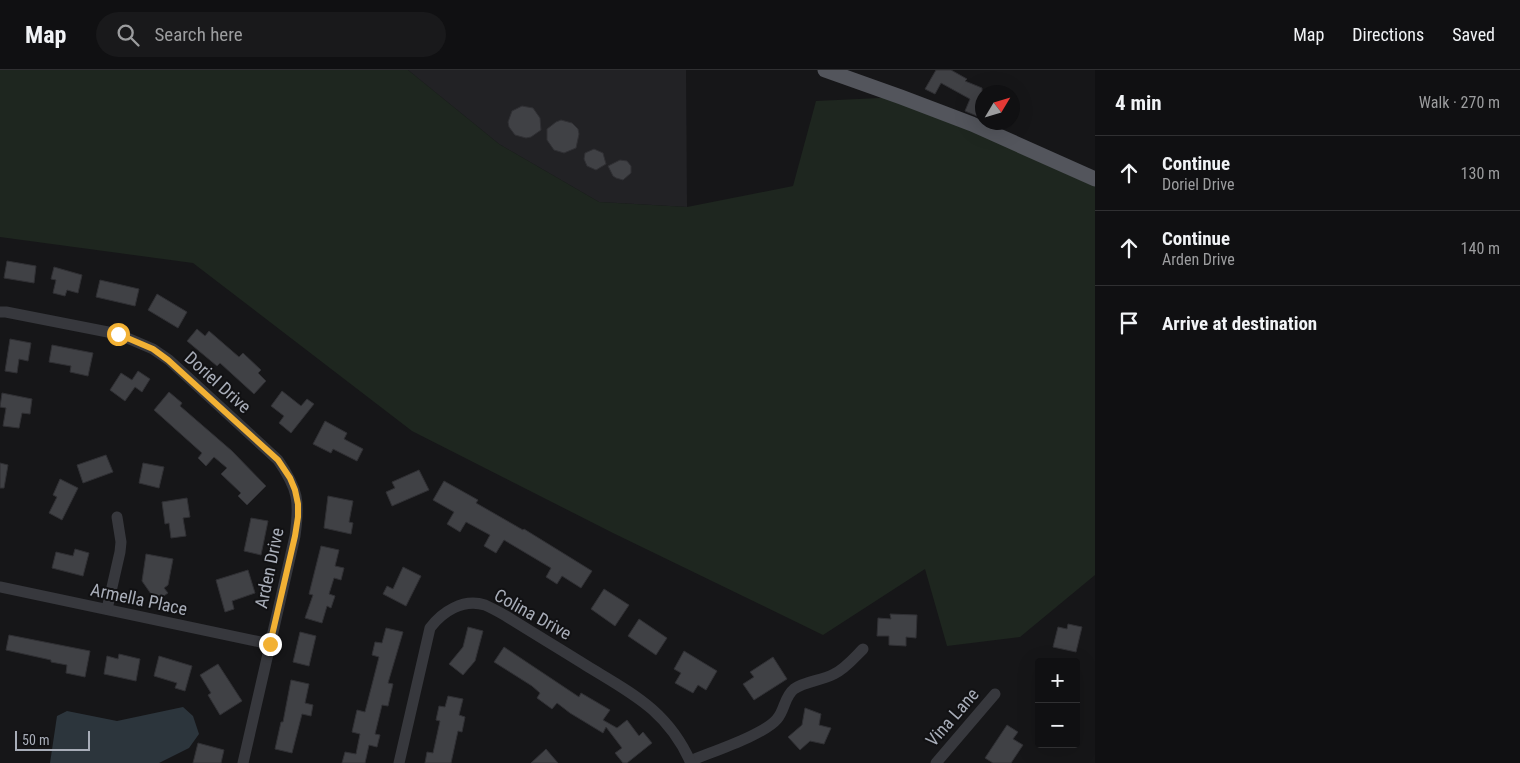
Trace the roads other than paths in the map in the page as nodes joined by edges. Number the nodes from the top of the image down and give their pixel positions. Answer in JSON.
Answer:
{"nodes":[{"id":1,"x":825,"y":70,"type":"edge"},
{"id":2,"x":1095,"y":179,"type":"edge"},
{"id":3,"x":0,"y":312,"type":"edge"},
{"id":4,"x":265,"y":448,"type":"joint"},
{"id":5,"x":117,"y":517,"type":"dead end"},
{"id":6,"x":0,"y":587,"type":"edge"},
{"id":7,"x":107,"y":610,"type":"junction"},
{"id":8,"x":270,"y":644,"type":"junction"},
{"id":9,"x":863,"y":649,"type":"dead end"},
{"id":10,"x":995,"y":694,"type":"dead end"},
{"id":11,"x":691,"y":762,"type":"edge"},
{"id":12,"x":243,"y":763,"type":"edge"},
{"id":13,"x":398,"y":763,"type":"edge"},
{"id":14,"x":936,"y":763,"type":"edge"}],
"edges":[{"from":1,"to":2,"type":"main road"},
{"from":3,"to":4,"type":"street","name":"Doriel Drive"},
{"from":4,"to":8,"type":"street","name":"Arden Drive"},
{"from":5,"to":7,"type":"street"},
{"from":6,"to":7,"type":"street","name":"Armella Place"},
{"from":7,"to":8,"type":"street","name":"Armella Place"},
{"from":8,"to":12,"type":"street","name":"Arden Drive"},
{"from":9,"to":11,"type":"street"},
{"from":10,"to":14,"type":"street","name":"Vina Lane"},
{"from":11,"to":13,"type":"street","name":"Colina Drive"}]}
